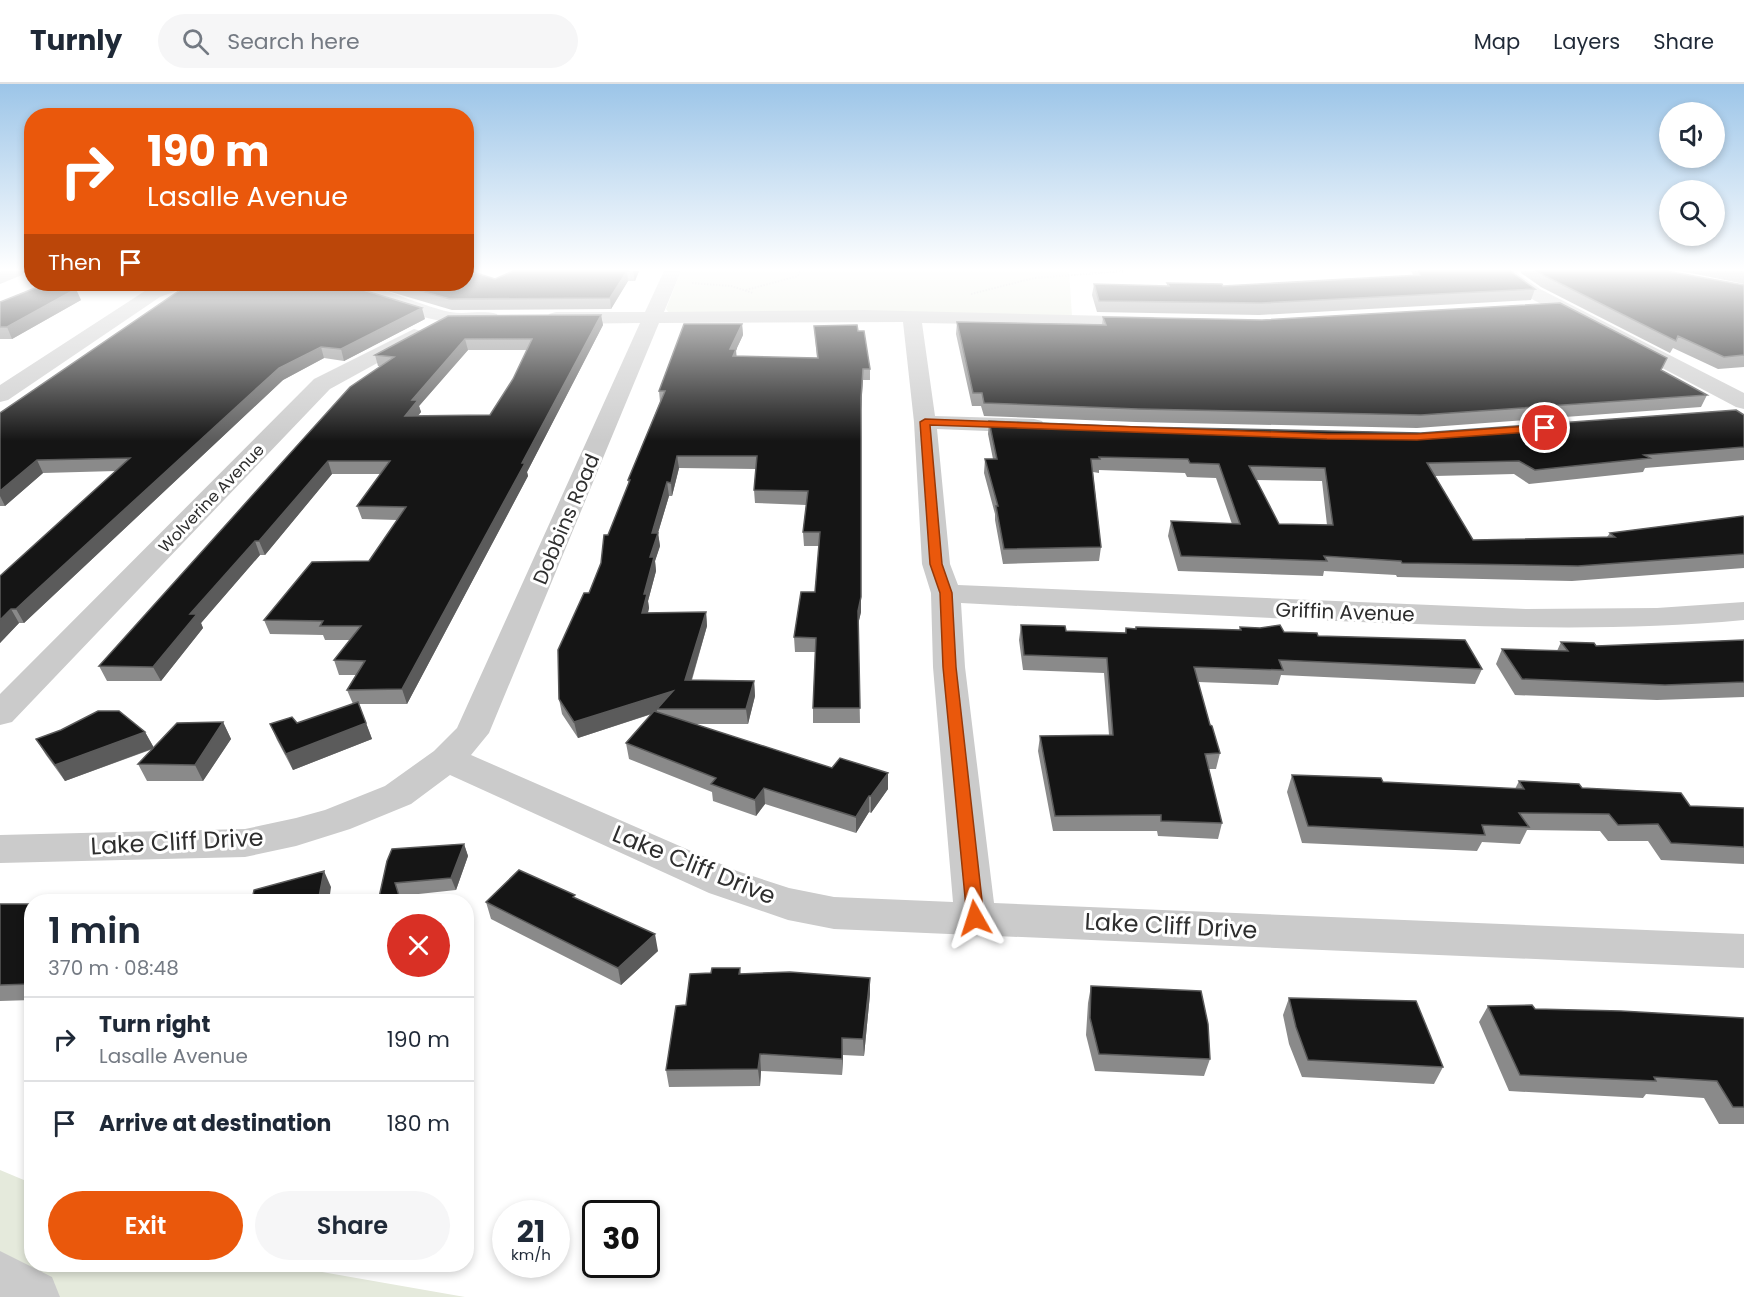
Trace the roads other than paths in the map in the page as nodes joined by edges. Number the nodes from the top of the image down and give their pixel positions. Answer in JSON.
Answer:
{"nodes":[{"id":1,"x":102,"y":328,"type":"edge"},
{"id":2,"x":428,"y":328,"type":"edge"},
{"id":3,"x":648,"y":328,"type":"edge"},
{"id":4,"x":913,"y":328,"type":"edge"},
{"id":5,"x":1601,"y":328,"type":"edge"},
{"id":6,"x":0,"y":395,"type":"edge"},
{"id":7,"x":1744,"y":402,"type":"edge"},
{"id":8,"x":1744,"y":413,"type":"edge"},
{"id":9,"x":1721,"y":414,"type":"edge"},
{"id":10,"x":925,"y":422,"type":"junction"},
{"id":11,"x":1058,"y":427,"type":"edge"},
{"id":12,"x":946,"y":593,"type":"junction"},
{"id":13,"x":1744,"y":611,"type":"edge"},
{"id":14,"x":0,"y":714,"type":"edge"},
{"id":15,"x":447,"y":759,"type":"junction"},
{"id":16,"x":0,"y":849,"type":"edge"},
{"id":17,"x":975,"y":918,"type":"junction"},
{"id":18,"x":1744,"y":951,"type":"edge"},
{"id":19,"x":0,"y":1279,"type":"edge"},
{"id":20,"x":32,"y":1297,"type":"edge"}],
"edges":[{"from":1,"to":6,"type":"street"},
{"from":2,"to":14,"type":"street","name":"Wolverine Avenue"},
{"from":3,"to":15,"type":"street","name":"Dobbins Road"},
{"from":4,"to":10,"type":"street"},
{"from":5,"to":7,"type":"street"},
{"from":8,"to":9,"type":"street"},
{"from":10,"to":11,"type":"street"},
{"from":10,"to":12,"type":"street"},
{"from":12,"to":13,"type":"street","name":"Griffin Avenue"},
{"from":12,"to":17,"type":"street"},
{"from":15,"to":16,"type":"street","name":"Lake Cliff Drive"},
{"from":15,"to":17,"type":"street","name":"Lake Cliff Drive"},
{"from":17,"to":18,"type":"street","name":"Lake Cliff Drive"},
{"from":19,"to":20,"type":"street"}]}
